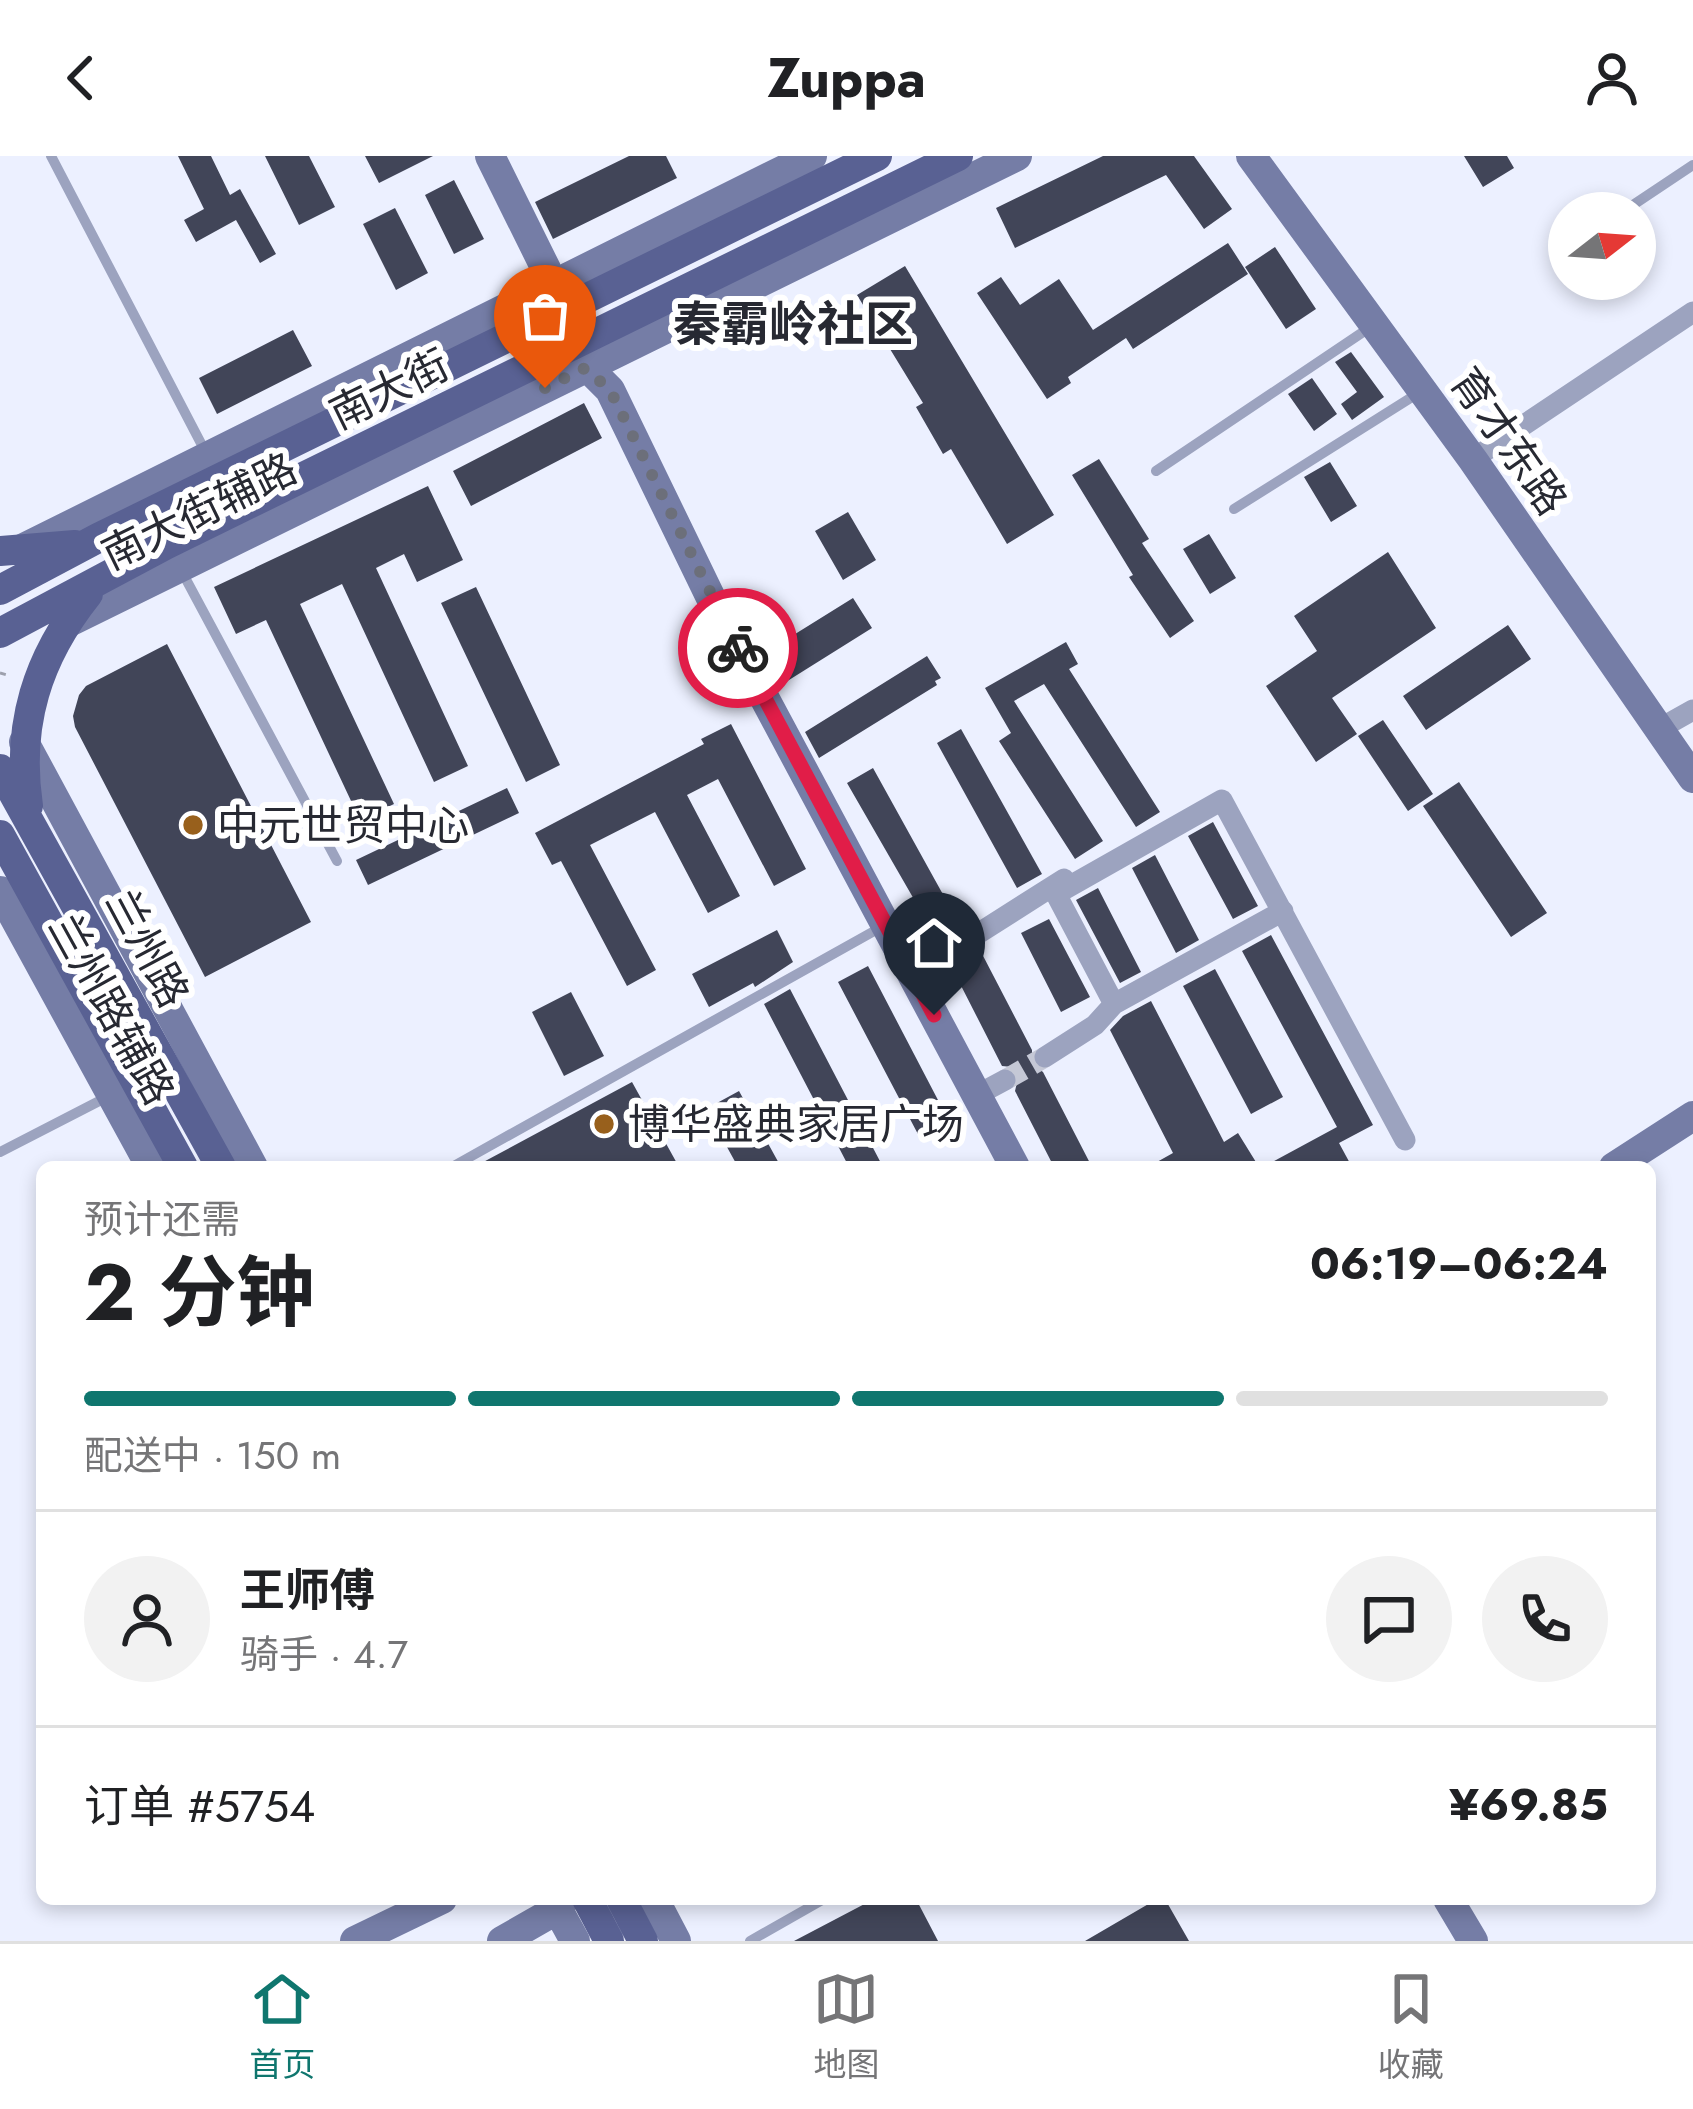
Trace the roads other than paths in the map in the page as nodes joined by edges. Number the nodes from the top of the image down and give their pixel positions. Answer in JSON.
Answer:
{"nodes":[{"id":1,"x":51,"y":156,"type":"edge"},
{"id":2,"x":494,"y":156,"type":"edge"},
{"id":3,"x":812,"y":156,"type":"edge"},
{"id":4,"x":877,"y":156,"type":"edge"},
{"id":5,"x":958,"y":156,"type":"edge"},
{"id":6,"x":1017,"y":156,"type":"edge"},
{"id":7,"x":1251,"y":156,"type":"edge"},
{"id":8,"x":1266,"y":156,"type":"edge"},
{"id":9,"x":1693,"y":165,"type":"edge"},
{"id":10,"x":1652,"y":192,"type":"edge"},
{"id":11,"x":557,"y":282,"type":"junction"},
{"id":12,"x":596,"y":293,"type":"junction"},
{"id":13,"x":1693,"y":312,"type":"edge"},
{"id":14,"x":540,"y":321,"type":"junction"},
{"id":15,"x":616,"y":324,"type":"junction"},
{"id":16,"x":1375,"y":324,"type":"junction"},
{"id":17,"x":549,"y":357,"type":"junction"},
{"id":18,"x":598,"y":362,"type":"junction"},
{"id":19,"x":1423,"y":390,"type":"junction"},
{"id":20,"x":1482,"y":453,"type":"junction"},
{"id":21,"x":207,"y":454,"type":"junction"},
{"id":22,"x":1156,"y":471,"type":"dead end"},
{"id":23,"x":1234,"y":509,"type":"dead end"},
{"id":24,"x":98,"y":538,"type":"junction"},
{"id":25,"x":9,"y":551,"type":"edge"},
{"id":26,"x":179,"y":567,"type":"junction"},
{"id":27,"x":115,"y":571,"type":"junction"},
{"id":28,"x":0,"y":590,"type":"edge"},
{"id":29,"x":65,"y":624,"type":"junction"},
{"id":30,"x":0,"y":633,"type":"edge"},
{"id":31,"x":1680,"y":717,"type":"edge"},
{"id":32,"x":24,"y":742,"type":"junction"},
{"id":33,"x":1693,"y":758,"type":"edge"},
{"id":34,"x":0,"y":769,"type":"edge"},
{"id":35,"x":1693,"y":778,"type":"edge"},
{"id":36,"x":1170,"y":813,"type":"dead end"},
{"id":37,"x":29,"y":815,"type":"junction"},
{"id":38,"x":0,"y":835,"type":"edge"},
{"id":39,"x":338,"y":862,"type":"dead end"},
{"id":40,"x":0,"y":891,"type":"edge"},
{"id":41,"x":1283,"y":910,"type":"junction"},
{"id":42,"x":889,"y":922,"type":"junction"},
{"id":43,"x":916,"y":972,"type":"junction"},
{"id":44,"x":1114,"y":1004,"type":"junction"},
{"id":45,"x":1045,"y":1057,"type":"tunnel mouth"},
{"id":46,"x":111,"y":1095,"type":"junction"},
{"id":47,"x":1693,"y":1116,"type":"edge"},
{"id":48,"x":1693,"y":1128,"type":"edge"},
{"id":49,"x":1405,"y":1140,"type":"dead end"},
{"id":50,"x":0,"y":1152,"type":"edge"},
{"id":51,"x":148,"y":1161,"type":"edge"},
{"id":52,"x":180,"y":1161,"type":"edge"},
{"id":53,"x":218,"y":1161,"type":"edge"},
{"id":54,"x":251,"y":1161,"type":"edge"},
{"id":55,"x":463,"y":1161,"type":"edge"},
{"id":56,"x":1017,"y":1161,"type":"edge"},
{"id":57,"x":1623,"y":1161,"type":"edge"},
{"id":58,"x":1642,"y":1161,"type":"edge"},
{"id":59,"x":430,"y":1905,"type":"edge"},
{"id":60,"x":559,"y":1905,"type":"edge"},
{"id":61,"x":566,"y":1905,"type":"edge"},
{"id":62,"x":569,"y":1905,"type":"edge"},
{"id":63,"x":624,"y":1905,"type":"edge"},
{"id":64,"x":657,"y":1905,"type":"edge"},
{"id":65,"x":813,"y":1905,"type":"edge"},
{"id":66,"x":1442,"y":1905,"type":"edge"},
{"id":67,"x":1452,"y":1905,"type":"edge"},
{"id":68,"x":356,"y":1941,"type":"edge"},
{"id":69,"x":502,"y":1941,"type":"edge"},
{"id":70,"x":575,"y":1941,"type":"edge"},
{"id":71,"x":609,"y":1941,"type":"edge"},
{"id":72,"x":643,"y":1941,"type":"edge"},
{"id":73,"x":676,"y":1941,"type":"edge"},
{"id":74,"x":750,"y":1941,"type":"edge"},
{"id":75,"x":1463,"y":1941,"type":"edge"},
{"id":76,"x":1473,"y":1941,"type":"edge"}],
"edges":[{"from":1,"to":21,"type":"lane"},
{"from":2,"to":11,"type":"street"},
{"from":3,"to":11,"type":"street","name":"南大街辅路"},
{"from":4,"to":12,"type":"main road","name":"南大街"},
{"from":5,"to":15,"type":"main road","name":"南大街"},
{"from":6,"to":18,"type":"street","name":"南大街辅路"},
{"from":7,"to":16,"type":"street","name":"育才东路"},
{"from":8,"to":20,"type":"street","name":"育才东路"},
{"from":9,"to":10,"type":"lane"},
{"from":11,"to":12,"type":"street"},
{"from":11,"to":14,"type":"street"},
{"from":11,"to":21,"type":"street","name":"南大街辅路"},
{"from":12,"to":14,"type":"main road","name":"南大街"},
{"from":13,"to":20,"type":"street"},
{"from":14,"to":24,"type":"main road","name":"南大街"},
{"from":15,"to":17,"type":"main road","name":"南大街"},
{"from":15,"to":18,"type":"street"},
{"from":16,"to":19,"type":"street","name":"育才东路"},
{"from":16,"to":22,"type":"lane"},
{"from":17,"to":18,"type":"street"},
{"from":17,"to":27,"type":"main road","name":"南大街"},
{"from":18,"to":26,"type":"street","name":"南大街辅路"},
{"from":18,"to":42,"type":"street"},
{"from":19,"to":23,"type":"lane"},
{"from":19,"to":35,"type":"street","name":"育才东路"},
{"from":20,"to":31,"type":"street","name":"育才东路"},
{"from":21,"to":25,"type":"street","name":"南大街辅路"},
{"from":24,"to":25,"type":"main road"},
{"from":24,"to":28,"type":"main road"},
{"from":26,"to":29,"type":"street","name":"南大街辅路"},
{"from":26,"to":39,"type":"lane"},
{"from":27,"to":29,"type":"main road"},
{"from":27,"to":30,"type":"main road","name":"南大街"},
{"from":29,"to":32,"type":"main road"},
{"from":31,"to":33,"type":"street","name":"育才东路"},
{"from":32,"to":37,"type":"main road"},
{"from":32,"to":54,"type":"street","name":"兰州路辅路"},
{"from":34,"to":37,"type":"main road","name":"兰州路"},
{"from":36,"to":43,"type":"street"},
{"from":37,"to":53,"type":"main road","name":"兰州路"},
{"from":38,"to":52,"type":"main road","name":"兰州路"},
{"from":40,"to":46,"type":"street","name":"兰州路辅路"},
{"from":41,"to":44,"type":"street"},
{"from":41,"to":44,"type":"street"},
{"from":41,"to":49,"type":"street"},
{"from":42,"to":43,"type":"street"},
{"from":42,"to":55,"type":"lane"},
{"from":43,"to":56,"type":"street"},
{"from":44,"to":45,"type":"street"},
{"from":46,"to":50,"type":"lane"},
{"from":46,"to":51,"type":"street","name":"兰州路辅路"},
{"from":47,"to":57,"type":"street"},
{"from":48,"to":58,"type":"street"},
{"from":59,"to":68,"type":"street"},
{"from":60,"to":69,"type":"street"},
{"from":61,"to":70,"type":"street"},
{"from":62,"to":71,"type":"main road"},
{"from":63,"to":72,"type":"main road"},
{"from":64,"to":73,"type":"street"},
{"from":65,"to":74,"type":"lane"},
{"from":66,"to":75,"type":"street"},
{"from":67,"to":76,"type":"street"}]}
